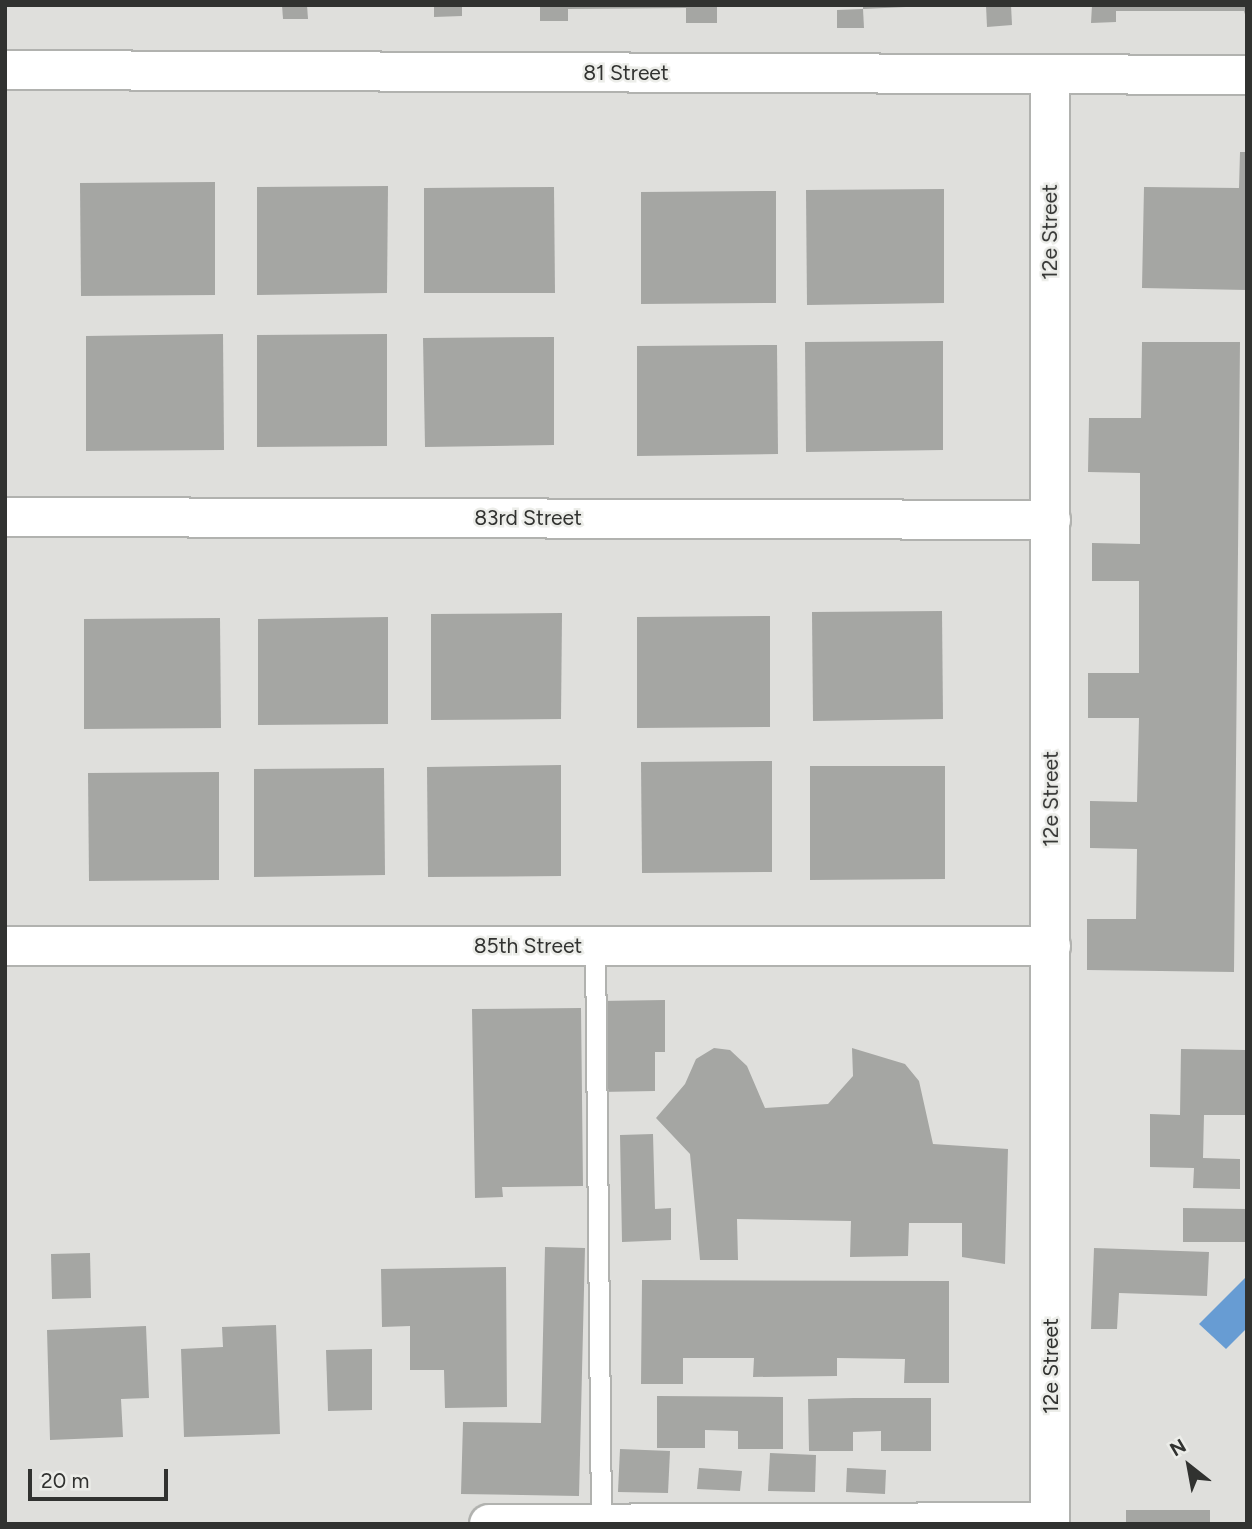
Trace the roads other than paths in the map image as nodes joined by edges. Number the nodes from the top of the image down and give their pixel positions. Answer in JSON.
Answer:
{"nodes":[{"id":1,"x":5,"y":70,"type":"edge"},
{"id":2,"x":1050,"y":75,"type":"junction"},
{"id":3,"x":1247,"y":75,"type":"edge"},
{"id":4,"x":5,"y":517,"type":"edge"},
{"id":5,"x":1051,"y":520,"type":"junction"},
{"id":6,"x":5,"y":946,"type":"edge"},
{"id":7,"x":595,"y":946,"type":"junction"},
{"id":8,"x":1051,"y":946,"type":"junction"},
{"id":9,"x":601,"y":1523,"type":"edge"},
{"id":10,"x":1051,"y":1523,"type":"edge"},
{"id":11,"x":489,"y":1524,"type":"edge"}],
"edges":[{"from":1,"to":2,"type":"street","name":"81 Street"},
{"from":2,"to":3,"type":"street","name":"81 Street"},
{"from":2,"to":5,"type":"street","name":"12e Street"},
{"from":4,"to":5,"type":"street","name":"83rd Street"},
{"from":5,"to":8,"type":"street","name":"12e Street"},
{"from":6,"to":7,"type":"street","name":"85th Street"},
{"from":7,"to":8,"type":"street","name":"85th Street"},
{"from":7,"to":9,"type":"lane"},
{"from":8,"to":10,"type":"street","name":"12e Street"},
{"from":9,"to":10,"type":"street"},
{"from":9,"to":11,"type":"street"}]}
